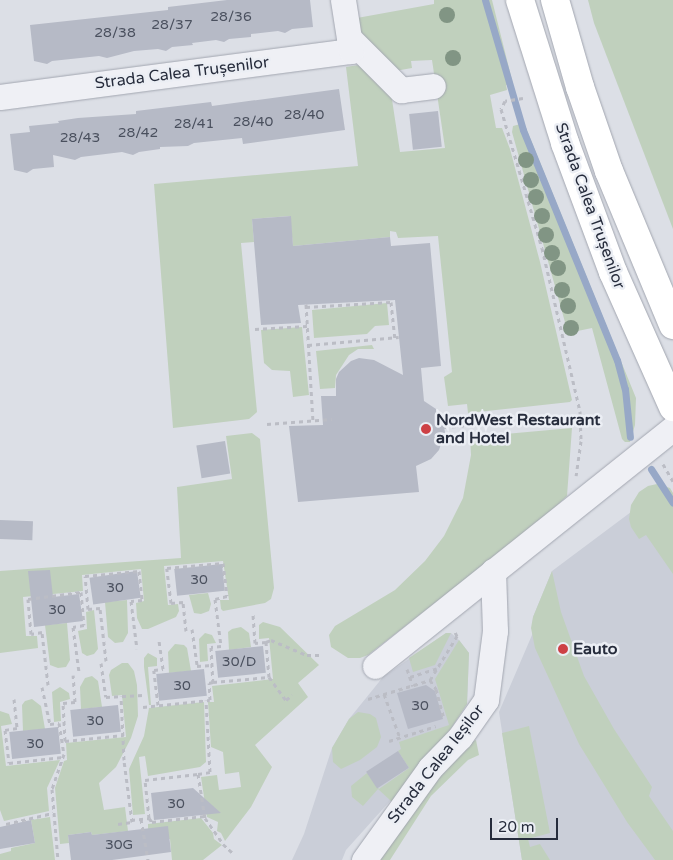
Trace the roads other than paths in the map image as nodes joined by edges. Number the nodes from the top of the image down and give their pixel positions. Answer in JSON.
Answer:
{"nodes":[{"id":1,"x":343,"y":0,"type":"edge"},
{"id":2,"x":520,"y":0,"type":"edge"},
{"id":3,"x":555,"y":0,"type":"edge"},
{"id":4,"x":349,"y":38,"type":"junction"},
{"id":5,"x":433,"y":86,"type":"dead end"},
{"id":6,"x":0,"y":97,"type":"edge"},
{"id":7,"x":673,"y":325,"type":"edge"},
{"id":8,"x":673,"y":407,"type":"edge"},
{"id":9,"x":673,"y":428,"type":"edge"},
{"id":10,"x":493,"y":571,"type":"junction"},
{"id":11,"x":375,"y":666,"type":"dead end"},
{"id":12,"x":364,"y":860,"type":"edge"}],
"edges":[{"from":1,"to":4,"type":"street"},
{"from":2,"to":8,"type":"highway","name":"Strada Calea Trușenilor"},
{"from":3,"to":7,"type":"highway","name":"Strada Calea Trușenilor"},
{"from":4,"to":5,"type":"street"},
{"from":4,"to":6,"type":"street","name":"Strada Calea Trușenilor"},
{"from":9,"to":10,"type":"street"},
{"from":10,"to":11,"type":"street"},
{"from":10,"to":12,"type":"street","name":"Strada Calea Ieșilor"}]}
